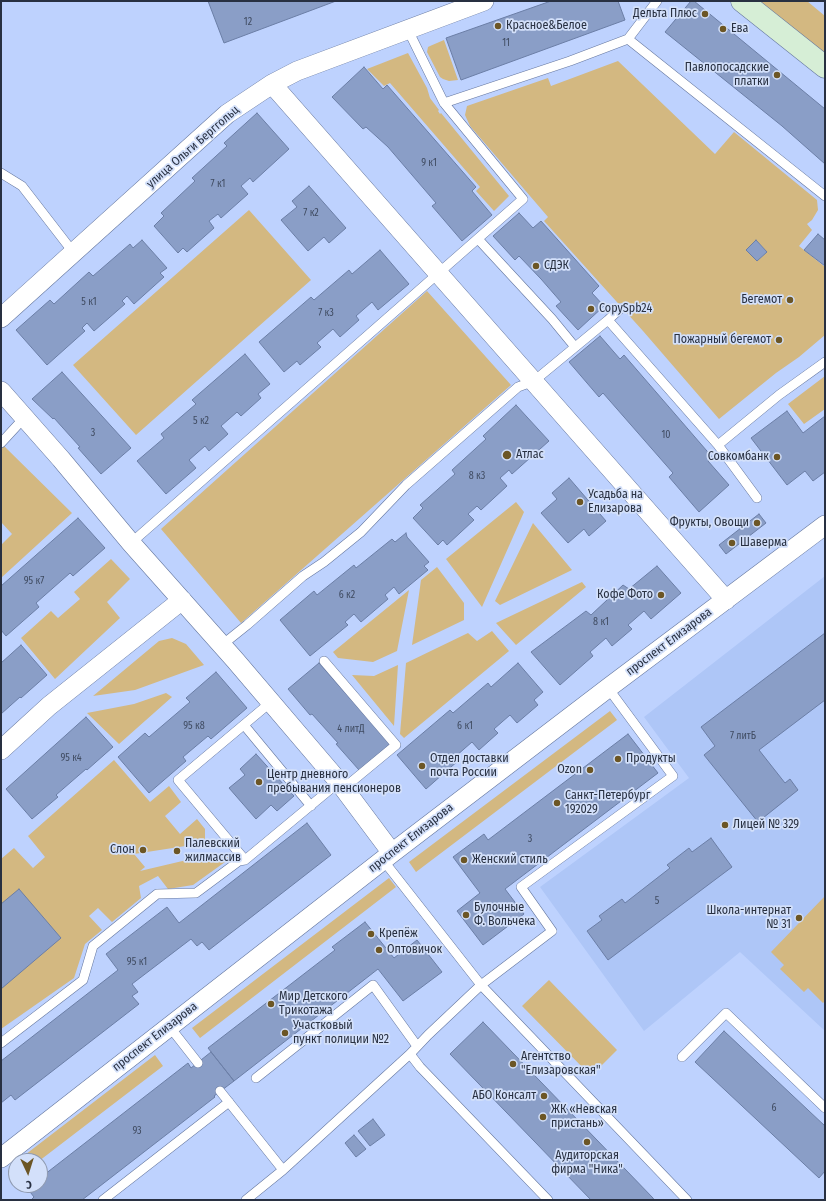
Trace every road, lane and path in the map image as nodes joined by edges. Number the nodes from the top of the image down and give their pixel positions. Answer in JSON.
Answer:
{"nodes":[{"id":1,"x":484,"y":1,"type":"edge"},
{"id":2,"x":657,"y":1,"type":"edge"},
{"id":3,"x":742,"y":1,"type":"edge"},
{"id":4,"x":408,"y":30,"type":"junction"},
{"id":5,"x":628,"y":39,"type":"junction"},
{"id":6,"x":825,"y":68,"type":"edge"},
{"id":7,"x":272,"y":84,"type":"junction"},
{"id":8,"x":444,"y":103,"type":"junction"},
{"id":9,"x":1,"y":173,"type":"edge"},
{"id":10,"x":825,"y":196,"type":"edge"},
{"id":11,"x":478,"y":239,"type":"junction"},
{"id":12,"x":73,"y":252,"type":"junction"},
{"id":13,"x":438,"y":273,"type":"junction"},
{"id":14,"x":621,"y":308,"type":"dead end"},
{"id":15,"x":1,"y":318,"type":"edge"},
{"id":16,"x":608,"y":320,"type":"junction"},
{"id":17,"x":575,"y":347,"type":"junction"},
{"id":18,"x":825,"y":362,"type":"edge"},
{"id":19,"x":534,"y":381,"type":"junction"},
{"id":20,"x":1,"y":391,"type":"edge"},
{"id":21,"x":24,"y":418,"type":"junction"},
{"id":22,"x":1,"y":443,"type":"edge"},
{"id":23,"x":718,"y":445,"type":"junction"},
{"id":24,"x":757,"y":498,"type":"dead end"},
{"id":25,"x":825,"y":525,"type":"edge"},
{"id":26,"x":131,"y":543,"type":"junction"},
{"id":27,"x":182,"y":600,"type":"junction"},
{"id":28,"x":726,"y":600,"type":"junction"},
{"id":29,"x":222,"y":645,"type":"junction"},
{"id":30,"x":324,"y":661,"type":"dead end"},
{"id":31,"x":608,"y":688,"type":"junction"},
{"id":32,"x":271,"y":702,"type":"junction"},
{"id":33,"x":244,"y":725,"type":"junction"},
{"id":34,"x":1,"y":750,"type":"edge"},
{"id":35,"x":341,"y":785,"type":"junction"},
{"id":36,"x":310,"y":806,"type":"junction"},
{"id":37,"x":387,"y":856,"type":"junction"},
{"id":38,"x":245,"y":860,"type":"junction"},
{"id":39,"x":481,"y":985,"type":"junction"},
{"id":40,"x":169,"y":1026,"type":"junction"},
{"id":41,"x":1,"y":1043,"type":"edge"},
{"id":42,"x":417,"y":1046,"type":"junction"},
{"id":43,"x":410,"y":1054,"type":"junction"},
{"id":44,"x":682,"y":1057,"type":"dead end"},
{"id":45,"x":198,"y":1063,"type":"dead end"},
{"id":46,"x":256,"y":1078,"type":"dead end"},
{"id":47,"x":220,"y":1091,"type":"dead end"},
{"id":48,"x":229,"y":1102,"type":"junction"},
{"id":49,"x":825,"y":1108,"type":"edge"},
{"id":50,"x":1,"y":1158,"type":"edge"},
{"id":51,"x":283,"y":1170,"type":"junction"},
{"id":52,"x":251,"y":1199,"type":"edge"},
{"id":53,"x":103,"y":1200,"type":"edge"},
{"id":54,"x":548,"y":1200,"type":"edge"},
{"id":55,"x":687,"y":1200,"type":"edge"}],
"edges":[{"from":1,"to":4,"type":"street","name":"улица Ольги Берггольц"},
{"from":2,"to":5,"type":"lane"},
{"from":3,"to":6,"type":"street"},
{"from":4,"to":7,"type":"street","name":"улица Ольги Берггольц"},
{"from":4,"to":8,"type":"lane"},
{"from":5,"to":8,"type":"lane"},
{"from":5,"to":10,"type":"lane"},
{"from":7,"to":12,"type":"street","name":"улица Ольги Берггольц"},
{"from":7,"to":13,"type":"street"},
{"from":8,"to":11,"type":"lane"},
{"from":9,"to":12,"type":"lane"},
{"from":11,"to":13,"type":"lane"},
{"from":11,"to":17,"type":"lane"},
{"from":12,"to":15,"type":"street","name":"улица Ольги Берггольц"},
{"from":13,"to":19,"type":"street"},
{"from":13,"to":26,"type":"lane"},
{"from":14,"to":16,"type":"lane"},
{"from":16,"to":17,"type":"lane"},
{"from":16,"to":23,"type":"lane"},
{"from":17,"to":19,"type":"lane"},
{"from":18,"to":23,"type":"lane"},
{"from":19,"to":28,"type":"street"},
{"from":19,"to":29,"type":"lane"},
{"from":20,"to":21,"type":"street"},
{"from":21,"to":22,"type":"lane"},
{"from":21,"to":26,"type":"street"},
{"from":23,"to":24,"type":"lane"},
{"from":25,"to":28,"type":"street","name":"проспект Елизарова"},
{"from":26,"to":27,"type":"street"},
{"from":27,"to":29,"type":"street"},
{"from":27,"to":34,"type":"street"},
{"from":28,"to":31,"type":"street","name":"проспект Елизарова"},
{"from":29,"to":32,"type":"street"},
{"from":30,"to":35,"type":"lane"},
{"from":31,"to":37,"type":"street","name":"проспект Елизарова"},
{"from":31,"to":39,"type":"lane"},
{"from":32,"to":33,"type":"lane"},
{"from":32,"to":35,"type":"street"},
{"from":33,"to":36,"type":"lane"},
{"from":33,"to":38,"type":"lane"},
{"from":35,"to":36,"type":"lane"},
{"from":35,"to":37,"type":"street"},
{"from":36,"to":38,"type":"lane"},
{"from":37,"to":39,"type":"lane"},
{"from":37,"to":40,"type":"street","name":"проспект Елизарова"},
{"from":38,"to":41,"type":"lane"},
{"from":39,"to":42,"type":"lane"},
{"from":39,"to":55,"type":"lane"},
{"from":40,"to":45,"type":"lane"},
{"from":40,"to":50,"type":"street","name":"проспект Елизарова"},
{"from":42,"to":43,"type":"lane"},
{"from":42,"to":46,"type":"lane"},
{"from":43,"to":51,"type":"lane"},
{"from":43,"to":54,"type":"lane"},
{"from":44,"to":49,"type":"lane"},
{"from":47,"to":48,"type":"lane"},
{"from":48,"to":51,"type":"lane"},
{"from":48,"to":53,"type":"lane"},
{"from":51,"to":52,"type":"lane"}]}
